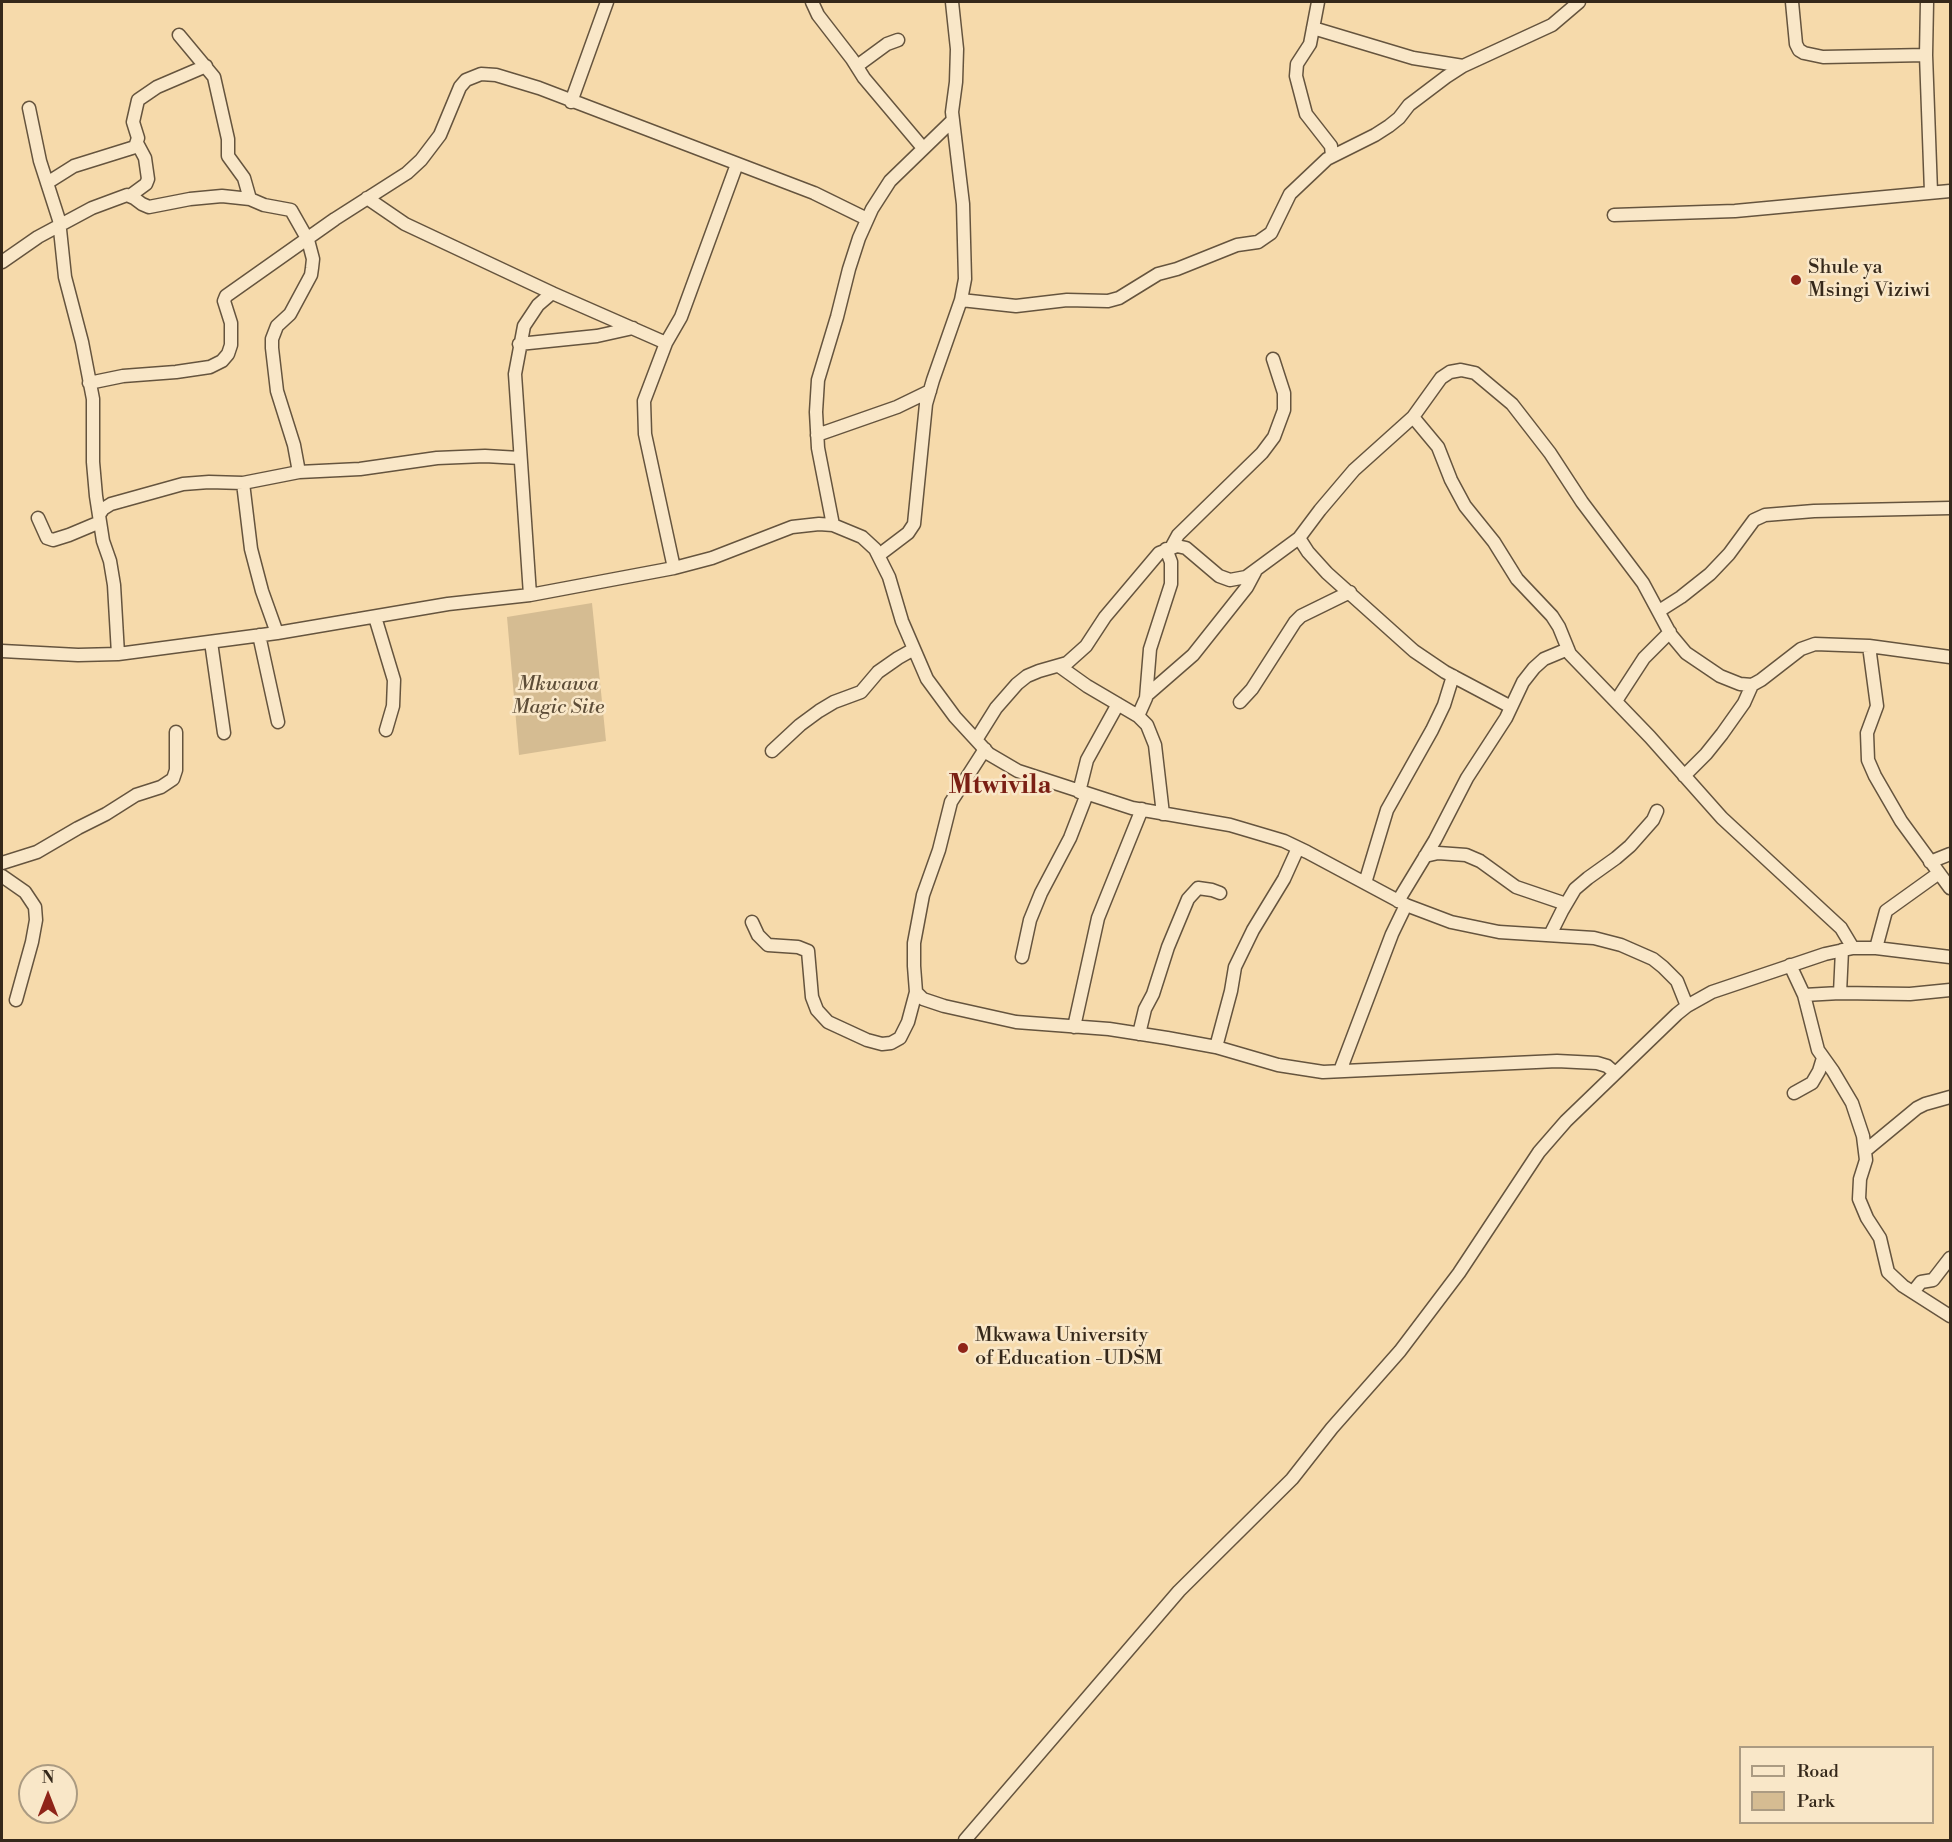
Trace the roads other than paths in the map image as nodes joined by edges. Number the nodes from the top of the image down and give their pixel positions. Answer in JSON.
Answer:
{"nodes":[{"id":1,"x":608,"y":2,"type":"edge"},
{"id":2,"x":812,"y":2,"type":"edge"},
{"id":3,"x":952,"y":2,"type":"edge"},
{"id":4,"x":1318,"y":2,"type":"edge"},
{"id":5,"x":1579,"y":2,"type":"edge"},
{"id":6,"x":1791,"y":2,"type":"edge"},
{"id":7,"x":1926,"y":2,"type":"edge"},
{"id":8,"x":1313,"y":27,"type":"junction"},
{"id":9,"x":179,"y":35,"type":"dead end"},
{"id":10,"x":898,"y":40,"type":"dead end"},
{"id":11,"x":1926,"y":55,"type":"junction"},
{"id":12,"x":206,"y":66,"type":"junction"},
{"id":13,"x":857,"y":66,"type":"junction"},
{"id":14,"x":1463,"y":66,"type":"junction"},
{"id":15,"x":571,"y":102,"type":"junction"},
{"id":16,"x":29,"y":108,"type":"dead end"},
{"id":17,"x":953,"y":120,"type":"junction"},
{"id":18,"x":137,"y":143,"type":"junction"},
{"id":19,"x":923,"y":148,"type":"junction"},
{"id":20,"x":1332,"y":156,"type":"junction"},
{"id":21,"x":737,"y":164,"type":"junction"},
{"id":22,"x":48,"y":183,"type":"junction"},
{"id":23,"x":1950,"y":191,"type":"edge"},
{"id":24,"x":1931,"y":192,"type":"junction"},
{"id":25,"x":131,"y":195,"type":"junction"},
{"id":26,"x":367,"y":198,"type":"junction"},
{"id":27,"x":250,"y":199,"type":"junction"},
{"id":28,"x":1614,"y":215,"type":"dead end"},
{"id":29,"x":867,"y":219,"type":"junction"},
{"id":30,"x":60,"y":226,"type":"junction"},
{"id":31,"x":308,"y":240,"type":"junction"},
{"id":32,"x":2,"y":262,"type":"edge"},
{"id":33,"x":552,"y":292,"type":"junction"},
{"id":34,"x":961,"y":300,"type":"junction"},
{"id":35,"x":633,"y":328,"type":"junction"},
{"id":36,"x":666,"y":343,"type":"junction"},
{"id":37,"x":519,"y":345,"type":"junction"},
{"id":38,"x":1273,"y":359,"type":"dead end"},
{"id":39,"x":89,"y":383,"type":"junction"},
{"id":40,"x":930,"y":391,"type":"junction"},
{"id":41,"x":1413,"y":417,"type":"junction"},
{"id":42,"x":817,"y":435,"type":"junction"},
{"id":43,"x":520,"y":458,"type":"junction"},
{"id":44,"x":299,"y":472,"type":"junction"},
{"id":45,"x":243,"y":483,"type":"junction"},
{"id":46,"x":1950,"y":508,"type":"edge"},
{"id":47,"x":38,"y":518,"type":"dead end"},
{"id":48,"x":99,"y":519,"type":"junction"},
{"id":49,"x":833,"y":525,"type":"junction"},
{"id":50,"x":1299,"y":538,"type":"junction"},
{"id":51,"x":1169,"y":547,"type":"junction"},
{"id":52,"x":879,"y":555,"type":"junction"},
{"id":53,"x":674,"y":568,"type":"junction"},
{"id":54,"x":1256,"y":571,"type":"junction"},
{"id":55,"x":1350,"y":592,"type":"junction"},
{"id":56,"x":530,"y":595,"type":"junction"},
{"id":57,"x":1659,"y":611,"type":"junction"},
{"id":58,"x":375,"y":617,"type":"junction"},
{"id":59,"x":1670,"y":632,"type":"junction"},
{"id":60,"x":277,"y":633,"type":"junction"},
{"id":61,"x":259,"y":635,"type":"junction"},
{"id":62,"x":211,"y":642,"type":"junction"},
{"id":63,"x":1869,"y":646,"type":"junction"},
{"id":64,"x":914,"y":649,"type":"junction"},
{"id":65,"x":1568,"y":649,"type":"junction"},
{"id":66,"x":2,"y":651,"type":"edge"},
{"id":67,"x":118,"y":654,"type":"junction"},
{"id":68,"x":1950,"y":657,"type":"edge"},
{"id":69,"x":1059,"y":666,"type":"junction"},
{"id":70,"x":1453,"y":676,"type":"junction"},
{"id":71,"x":1752,"y":685,"type":"junction"},
{"id":72,"x":1147,"y":695,"type":"junction"},
{"id":73,"x":1616,"y":701,"type":"junction"},
{"id":74,"x":1240,"y":702,"type":"dead end"},
{"id":75,"x":1118,"y":704,"type":"junction"},
{"id":76,"x":1511,"y":707,"type":"junction"},
{"id":77,"x":1138,"y":716,"type":"junction"},
{"id":78,"x":278,"y":722,"type":"dead end"},
{"id":79,"x":386,"y":730,"type":"dead end"},
{"id":80,"x":176,"y":732,"type":"dead end"},
{"id":81,"x":224,"y":733,"type":"dead end"},
{"id":82,"x":980,"y":744,"type":"junction"},
{"id":83,"x":772,"y":751,"type":"dead end"},
{"id":84,"x":1684,"y":776,"type":"junction"},
{"id":85,"x":1083,"y":793,"type":"junction"},
{"id":86,"x":1142,"y":809,"type":"junction"},
{"id":87,"x":1657,"y":811,"type":"dead end"},
{"id":88,"x":1163,"y":814,"type":"junction"},
{"id":89,"x":1298,"y":848,"type":"junction"},
{"id":90,"x":1950,"y":854,"type":"edge"},
{"id":91,"x":1425,"y":856,"type":"junction"},
{"id":92,"x":1930,"y":862,"type":"junction"},
{"id":93,"x":2,"y":863,"type":"edge"},
{"id":94,"x":1939,"y":873,"type":"junction"},
{"id":95,"x":2,"y":876,"type":"edge"},
{"id":96,"x":1365,"y":883,"type":"junction"},
{"id":97,"x":1950,"y":888,"type":"edge"},
{"id":98,"x":1220,"y":893,"type":"dead end"},
{"id":99,"x":1402,"y":903,"type":"junction"},
{"id":100,"x":1566,"y":904,"type":"junction"},
{"id":101,"x":752,"y":922,"type":"dead end"},
{"id":102,"x":1550,"y":935,"type":"junction"},
{"id":103,"x":1876,"y":948,"type":"junction"},
{"id":104,"x":1848,"y":949,"type":"junction"},
{"id":105,"x":1022,"y":957,"type":"dead end"},
{"id":106,"x":1950,"y":957,"type":"edge"},
{"id":107,"x":1791,"y":965,"type":"junction"},
{"id":108,"x":1950,"y":990,"type":"edge"},
{"id":109,"x":916,"y":992,"type":"junction"},
{"id":110,"x":1840,"y":993,"type":"junction"},
{"id":111,"x":1804,"y":995,"type":"junction"},
{"id":112,"x":16,"y":1000,"type":"dead end"},
{"id":113,"x":1687,"y":1006,"type":"junction"},
{"id":114,"x":1074,"y":1027,"type":"junction"},
{"id":115,"x":1139,"y":1034,"type":"junction"},
{"id":116,"x":1216,"y":1047,"type":"junction"},
{"id":117,"x":1823,"y":1058,"type":"junction"},
{"id":118,"x":1340,"y":1071,"type":"junction"},
{"id":119,"x":1615,"y":1073,"type":"junction"},
{"id":120,"x":1794,"y":1094,"type":"dead end"},
{"id":121,"x":1950,"y":1098,"type":"edge"},
{"id":122,"x":1865,"y":1151,"type":"junction"},
{"id":123,"x":1950,"y":1258,"type":"edge"},
{"id":124,"x":1913,"y":1292,"type":"junction"},
{"id":125,"x":1950,"y":1316,"type":"edge"},
{"id":126,"x":965,"y":1840,"type":"edge"}],
"edges":[{"from":1,"to":15,"type":"street"},
{"from":2,"to":13,"type":"street"},
{"from":3,"to":17,"type":"street"},
{"from":4,"to":8,"type":"street"},
{"from":5,"to":14,"type":"street"},
{"from":6,"to":11,"type":"street"},
{"from":7,"to":11,"type":"street"},
{"from":8,"to":14,"type":"street"},
{"from":8,"to":20,"type":"street"},
{"from":9,"to":12,"type":"street"},
{"from":10,"to":13,"type":"street"},
{"from":11,"to":24,"type":"street"},
{"from":12,"to":18,"type":"street"},
{"from":12,"to":27,"type":"street"},
{"from":13,"to":19,"type":"street"},
{"from":14,"to":20,"type":"street"},
{"from":15,"to":21,"type":"street"},
{"from":15,"to":26,"type":"street"},
{"from":16,"to":22,"type":"street"},
{"from":17,"to":19,"type":"street"},
{"from":17,"to":34,"type":"street"},
{"from":18,"to":22,"type":"street"},
{"from":18,"to":25,"type":"street"},
{"from":19,"to":29,"type":"street"},
{"from":20,"to":34,"type":"street"},
{"from":21,"to":29,"type":"street"},
{"from":21,"to":36,"type":"street"},
{"from":22,"to":30,"type":"street"},
{"from":23,"to":24,"type":"street"},
{"from":24,"to":28,"type":"street"},
{"from":25,"to":27,"type":"street"},
{"from":25,"to":30,"type":"street"},
{"from":26,"to":31,"type":"street"},
{"from":26,"to":33,"type":"street"},
{"from":27,"to":31,"type":"street"},
{"from":29,"to":42,"type":"street"},
{"from":30,"to":32,"type":"street"},
{"from":30,"to":39,"type":"street"},
{"from":31,"to":39,"type":"street"},
{"from":31,"to":44,"type":"street"},
{"from":33,"to":35,"type":"street"},
{"from":33,"to":37,"type":"street"},
{"from":34,"to":40,"type":"street"},
{"from":35,"to":36,"type":"street"},
{"from":35,"to":37,"type":"street"},
{"from":36,"to":53,"type":"street"},
{"from":37,"to":43,"type":"street"},
{"from":38,"to":51,"type":"street"},
{"from":39,"to":48,"type":"street"},
{"from":40,"to":42,"type":"street"},
{"from":40,"to":52,"type":"street"},
{"from":41,"to":50,"type":"street"},
{"from":41,"to":57,"type":"street"},
{"from":41,"to":65,"type":"street"},
{"from":42,"to":49,"type":"street"},
{"from":43,"to":44,"type":"street"},
{"from":43,"to":56,"type":"street"},
{"from":44,"to":45,"type":"street"},
{"from":45,"to":48,"type":"street"},
{"from":45,"to":60,"type":"street"},
{"from":46,"to":57,"type":"street"},
{"from":47,"to":48,"type":"street"},
{"from":48,"to":67,"type":"street"},
{"from":49,"to":52,"type":"street"},
{"from":49,"to":53,"type":"street"},
{"from":50,"to":54,"type":"street"},
{"from":50,"to":55,"type":"street"},
{"from":51,"to":54,"type":"street"},
{"from":51,"to":69,"type":"street"},
{"from":51,"to":72,"type":"street"},
{"from":52,"to":64,"type":"street"},
{"from":53,"to":56,"type":"street"},
{"from":54,"to":72,"type":"street"},
{"from":55,"to":70,"type":"street"},
{"from":55,"to":74,"type":"street"},
{"from":56,"to":58,"type":"street"},
{"from":57,"to":59,"type":"street"},
{"from":58,"to":60,"type":"street"},
{"from":58,"to":79,"type":"street"},
{"from":59,"to":71,"type":"street"},
{"from":59,"to":73,"type":"street"},
{"from":60,"to":61,"type":"street"},
{"from":61,"to":62,"type":"street"},
{"from":61,"to":78,"type":"street"},
{"from":62,"to":67,"type":"street"},
{"from":62,"to":81,"type":"street"},
{"from":63,"to":68,"type":"street"},
{"from":63,"to":71,"type":"street"},
{"from":63,"to":92,"type":"street"},
{"from":64,"to":82,"type":"street"},
{"from":64,"to":83,"type":"street"},
{"from":65,"to":73,"type":"street"},
{"from":65,"to":76,"type":"street"},
{"from":66,"to":67,"type":"street"},
{"from":69,"to":75,"type":"street"},
{"from":69,"to":82,"type":"street"},
{"from":70,"to":76,"type":"street"},
{"from":70,"to":96,"type":"street"},
{"from":71,"to":84,"type":"street"},
{"from":72,"to":77,"type":"street"},
{"from":73,"to":84,"type":"street"},
{"from":75,"to":77,"type":"street"},
{"from":75,"to":85,"type":"street"},
{"from":76,"to":91,"type":"street"},
{"from":77,"to":88,"type":"street"},
{"from":80,"to":93,"type":"street"},
{"from":82,"to":85,"type":"street"},
{"from":82,"to":109,"type":"street"},
{"from":84,"to":104,"type":"street"},
{"from":85,"to":86,"type":"street"},
{"from":85,"to":105,"type":"street"},
{"from":86,"to":88,"type":"street"},
{"from":86,"to":114,"type":"street"},
{"from":87,"to":100,"type":"street"},
{"from":88,"to":89,"type":"street"},
{"from":89,"to":96,"type":"street"},
{"from":89,"to":116,"type":"street"},
{"from":90,"to":92,"type":"street"},
{"from":91,"to":99,"type":"street"},
{"from":91,"to":100,"type":"street"},
{"from":92,"to":94,"type":"street"},
{"from":94,"to":97,"type":"street"},
{"from":94,"to":103,"type":"street"},
{"from":95,"to":112,"type":"street"},
{"from":96,"to":99,"type":"street"},
{"from":98,"to":115,"type":"street"},
{"from":99,"to":102,"type":"street"},
{"from":99,"to":118,"type":"street"},
{"from":100,"to":102,"type":"street"},
{"from":101,"to":109,"type":"street"},
{"from":102,"to":113,"type":"street"},
{"from":103,"to":104,"type":"street"},
{"from":103,"to":106,"type":"street"},
{"from":104,"to":107,"type":"street"},
{"from":104,"to":110,"type":"street"},
{"from":107,"to":111,"type":"street"},
{"from":107,"to":113,"type":"street"},
{"from":108,"to":110,"type":"street"},
{"from":109,"to":114,"type":"street"},
{"from":110,"to":111,"type":"street"},
{"from":111,"to":117,"type":"street"},
{"from":113,"to":119,"type":"street"},
{"from":114,"to":115,"type":"street"},
{"from":115,"to":116,"type":"street"},
{"from":116,"to":118,"type":"street"},
{"from":117,"to":120,"type":"street"},
{"from":117,"to":122,"type":"street"},
{"from":118,"to":119,"type":"street"},
{"from":119,"to":126,"type":"street"},
{"from":121,"to":122,"type":"street"},
{"from":122,"to":124,"type":"street"},
{"from":123,"to":124,"type":"street"},
{"from":124,"to":125,"type":"street"}]}
